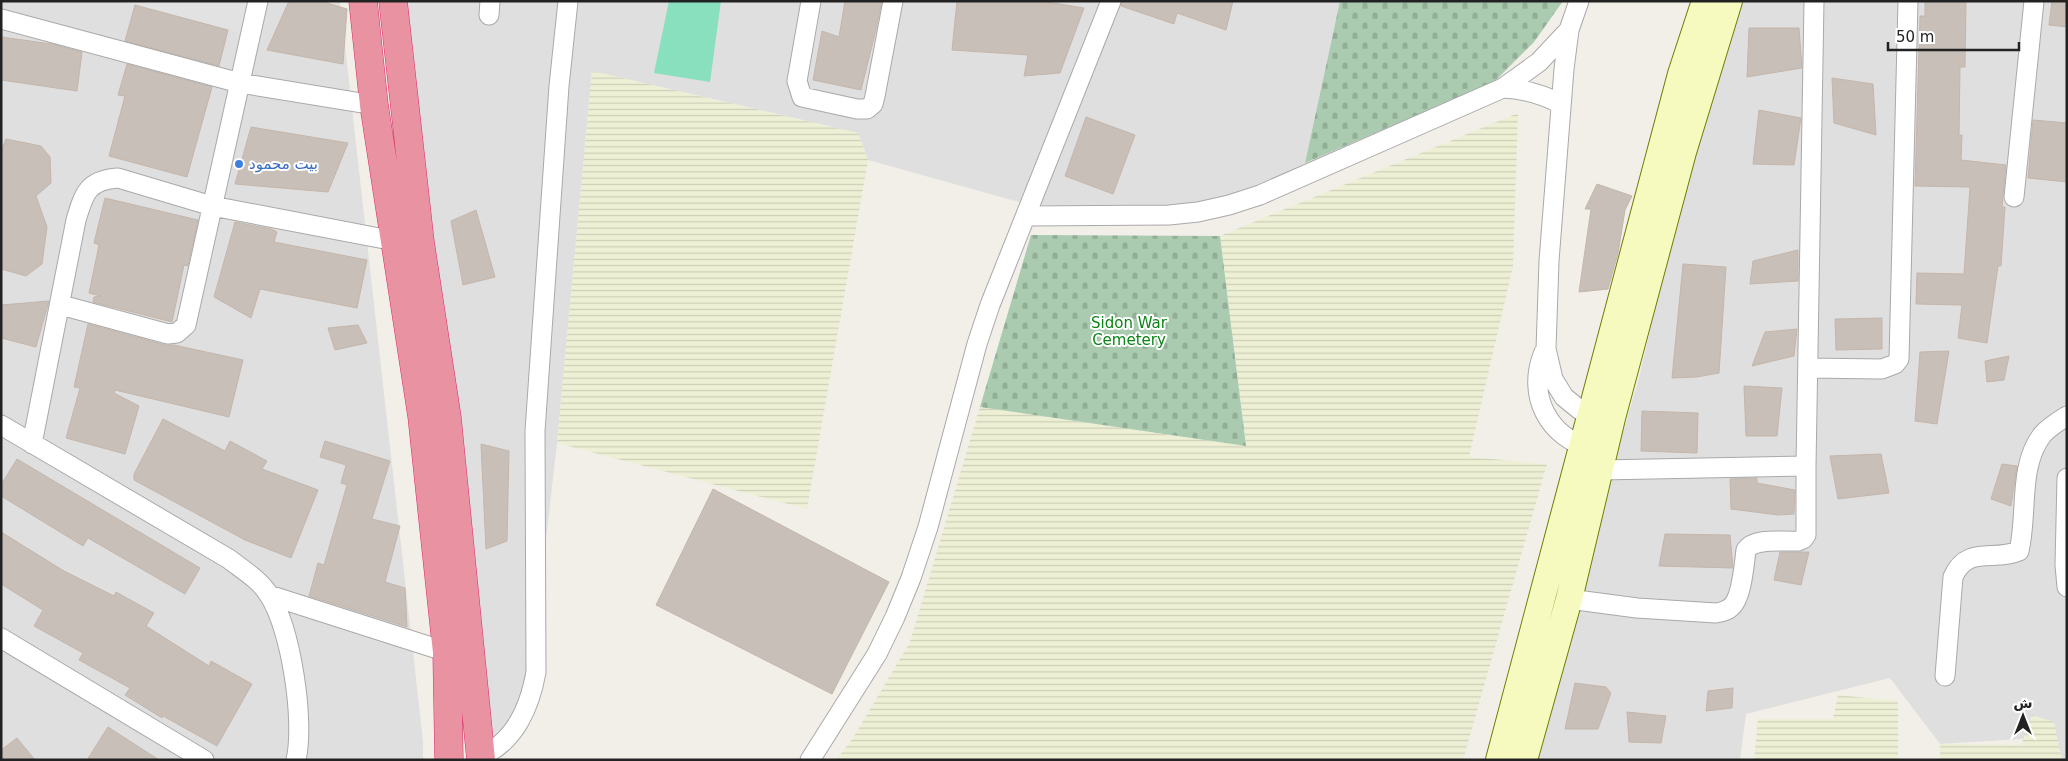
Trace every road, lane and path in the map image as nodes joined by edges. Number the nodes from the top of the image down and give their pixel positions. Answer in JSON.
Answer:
{"nodes":[{"id":1,"x":258,"y":1,"type":"edge"},
{"id":2,"x":363,"y":1,"type":"edge"},
{"id":3,"x":393,"y":1,"type":"edge"},
{"id":4,"x":568,"y":1,"type":"edge"},
{"id":5,"x":811,"y":1,"type":"edge"},
{"id":6,"x":893,"y":1,"type":"edge"},
{"id":7,"x":1111,"y":1,"type":"edge"},
{"id":8,"x":1579,"y":1,"type":"edge"},
{"id":9,"x":1705,"y":1,"type":"edge"},
{"id":10,"x":1729,"y":1,"type":"edge"},
{"id":11,"x":1814,"y":1,"type":"edge"},
{"id":12,"x":1908,"y":1,"type":"edge"},
{"id":13,"x":2034,"y":1,"type":"edge"},
{"id":14,"x":1,"y":19,"type":"edge"},
{"id":15,"x":1569,"y":30,"type":"junction"},
{"id":16,"x":240,"y":83,"type":"junction"},
{"id":17,"x":1504,"y":88,"type":"junction"},
{"id":18,"x":1561,"y":104,"type":"junction"},
{"id":19,"x":374,"y":105,"type":"junction"},
{"id":20,"x":2014,"y":197,"type":"dead end"},
{"id":21,"x":212,"y":206,"type":"junction"},
{"id":22,"x":1026,"y":216,"type":"junction"},
{"id":23,"x":395,"y":241,"type":"junction"},
{"id":24,"x":60,"y":305,"type":"junction"},
{"id":25,"x":1546,"y":349,"type":"junction"},
{"id":26,"x":1808,"y":368,"type":"junction"},
{"id":27,"x":1601,"y":415,"type":"junction"},
{"id":28,"x":2067,"y":416,"type":"edge"},
{"id":29,"x":1,"y":424,"type":"edge"},
{"id":30,"x":32,"y":444,"type":"junction"},
{"id":31,"x":1595,"y":456,"type":"junction"},
{"id":32,"x":1806,"y":466,"type":"junction"},
{"id":33,"x":2067,"y":478,"type":"edge"},
{"id":34,"x":2067,"y":587,"type":"edge"},
{"id":35,"x":269,"y":595,"type":"junction"},
{"id":36,"x":1569,"y":599,"type":"junction"},
{"id":37,"x":1,"y":638,"type":"edge"},
{"id":38,"x":447,"y":652,"type":"junction"},
{"id":39,"x":1945,"y":676,"type":"dead end"},
{"id":40,"x":481,"y":758,"type":"edge"},
{"id":41,"x":204,"y":760,"type":"edge"},
{"id":42,"x":296,"y":760,"type":"edge"},
{"id":43,"x":449,"y":760,"type":"edge"},
{"id":44,"x":810,"y":760,"type":"edge"},
{"id":45,"x":1499,"y":760,"type":"edge"},
{"id":46,"x":1524,"y":760,"type":"edge"}],
"edges":[{"from":1,"to":16,"type":"street"},
{"from":2,"to":19,"type":"highway"},
{"from":3,"to":40,"type":"highway"},
{"from":4,"to":40,"type":"street"},
{"from":5,"to":6,"type":"street"},
{"from":7,"to":22,"type":"street"},
{"from":8,"to":15,"type":"street"},
{"from":9,"to":27,"type":"main road"},
{"from":10,"to":27,"type":"main road"},
{"from":11,"to":26,"type":"street"},
{"from":12,"to":26,"type":"street"},
{"from":13,"to":20,"type":"street"},
{"from":14,"to":16,"type":"street"},
{"from":15,"to":17,"type":"street"},
{"from":15,"to":18,"type":"street"},
{"from":16,"to":19,"type":"street"},
{"from":16,"to":21,"type":"street"},
{"from":17,"to":18,"type":"street"},
{"from":17,"to":22,"type":"street"},
{"from":18,"to":25,"type":"street"},
{"from":19,"to":23,"type":"highway"},
{"from":21,"to":23,"type":"street"},
{"from":21,"to":24,"type":"street"},
{"from":21,"to":24,"type":"street"},
{"from":22,"to":44,"type":"street"},
{"from":23,"to":38,"type":"highway"},
{"from":24,"to":30,"type":"street"},
{"from":25,"to":27,"type":"street"},
{"from":25,"to":31,"type":"street"},
{"from":26,"to":32,"type":"street"},
{"from":27,"to":31,"type":"main road"},
{"from":28,"to":39,"type":"street"},
{"from":29,"to":30,"type":"street"},
{"from":30,"to":35,"type":"street"},
{"from":31,"to":32,"type":"street"},
{"from":31,"to":36,"type":"main road"},
{"from":31,"to":45,"type":"main road"},
{"from":32,"to":36,"type":"street"},
{"from":33,"to":34,"type":"street"},
{"from":35,"to":38,"type":"street"},
{"from":35,"to":42,"type":"street"},
{"from":36,"to":46,"type":"main road"},
{"from":37,"to":41,"type":"street"},
{"from":38,"to":43,"type":"highway"}]}
